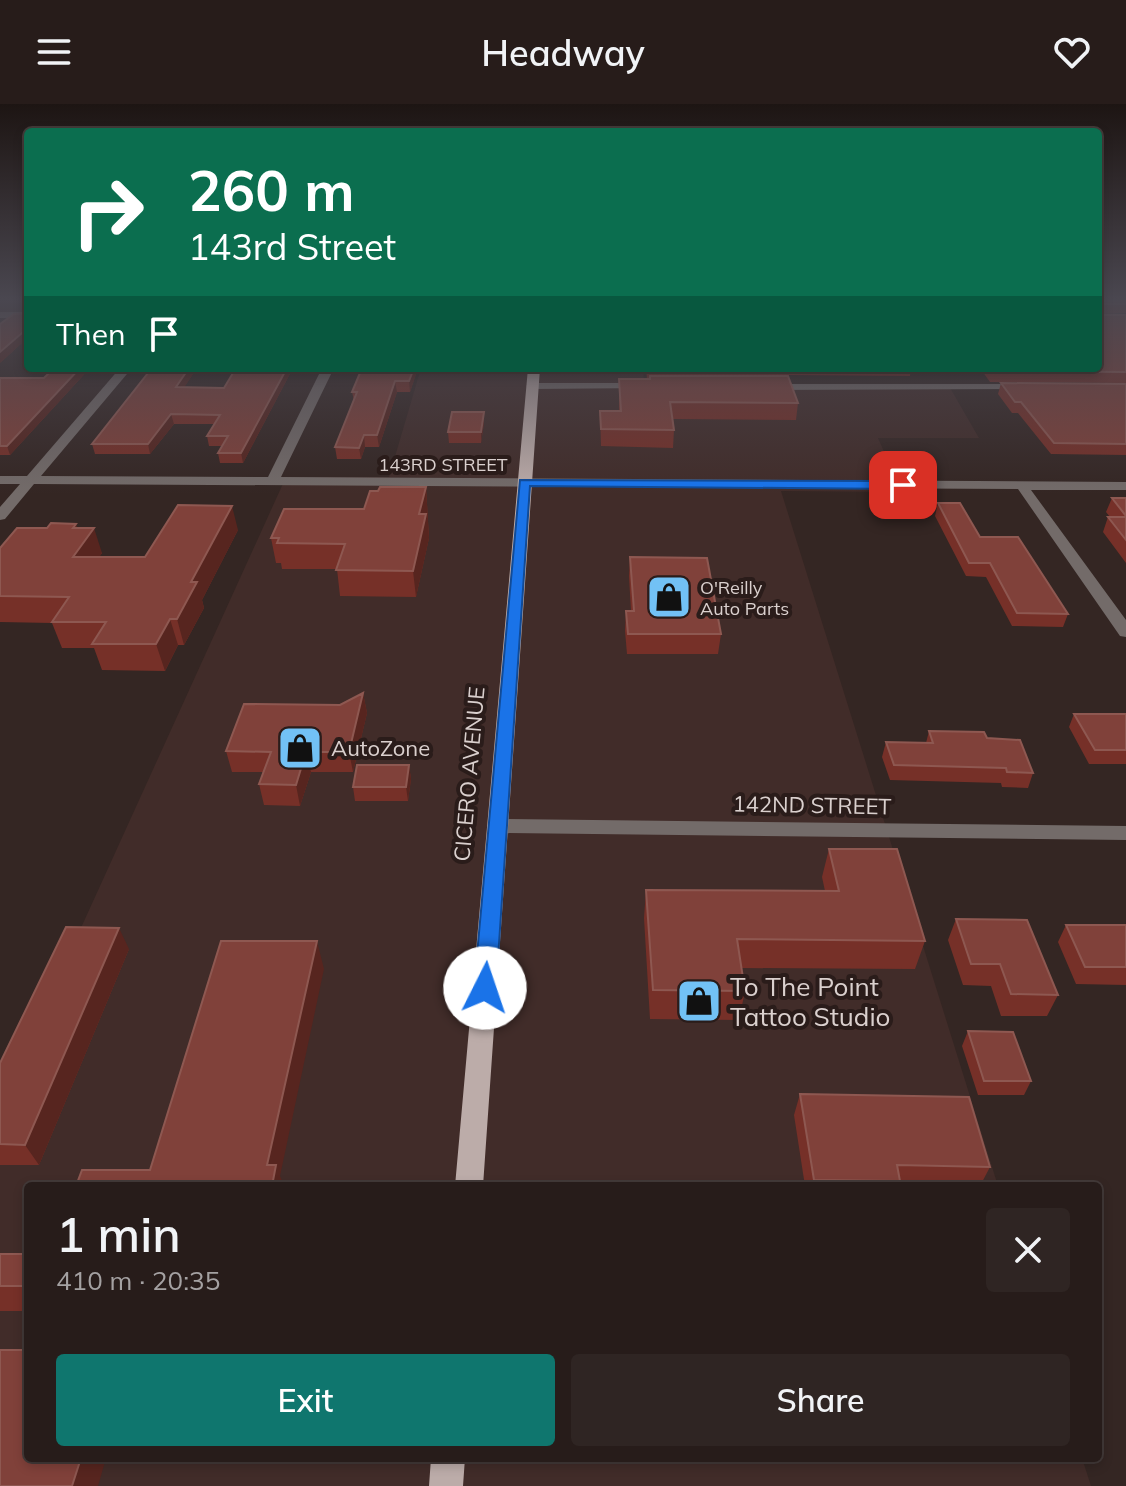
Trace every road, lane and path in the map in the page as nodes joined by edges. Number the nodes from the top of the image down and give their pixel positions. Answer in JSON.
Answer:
{"nodes":[{"id":1,"x":123,"y":372,"type":"edge"},
{"id":2,"x":326,"y":372,"type":"edge"},
{"id":3,"x":534,"y":372,"type":"edge"},
{"id":4,"x":532,"y":386,"type":"junction"},
{"id":5,"x":659,"y":386,"type":"edge"},
{"id":6,"x":754,"y":387,"type":"edge"},
{"id":7,"x":1035,"y":388,"type":"edge"},
{"id":8,"x":0,"y":480,"type":"edge"},
{"id":9,"x":30,"y":480,"type":"junction"},
{"id":10,"x":273,"y":481,"type":"junction"},
{"id":11,"x":525,"y":483,"type":"junction"},
{"id":12,"x":1022,"y":486,"type":"junction"},
{"id":13,"x":1126,"y":486,"type":"edge"},
{"id":14,"x":0,"y":516,"type":"edge"},
{"id":15,"x":1126,"y":632,"type":"edge"},
{"id":16,"x":497,"y":826,"type":"junction"},
{"id":17,"x":1126,"y":833,"type":"edge"},
{"id":18,"x":469,"y":1182,"type":"edge"},
{"id":19,"x":448,"y":1462,"type":"edge"},
{"id":20,"x":446,"y":1486,"type":"edge"}],
"edges":[{"from":1,"to":9,"type":"street"},
{"from":2,"to":10,"type":"street"},
{"from":3,"to":4,"type":"main road","name":"CICERO AVENUE"},
{"from":4,"to":5,"type":"street"},
{"from":4,"to":11,"type":"main road","name":"CICERO AVENUE"},
{"from":6,"to":7,"type":"street"},
{"from":8,"to":9,"type":"street","name":"143RD STREET"},
{"from":9,"to":10,"type":"street","name":"143RD STREET"},
{"from":9,"to":14,"type":"street"},
{"from":10,"to":11,"type":"street","name":"143RD STREET"},
{"from":11,"to":12,"type":"street","name":"143RD STREET"},
{"from":11,"to":16,"type":"main road","name":"CICERO AVENUE"},
{"from":12,"to":13,"type":"street","name":"143RD STREET"},
{"from":12,"to":15,"type":"street"},
{"from":16,"to":17,"type":"street","name":"142ND STREET"},
{"from":16,"to":18,"type":"main road","name":"CICERO AVENUE"},
{"from":19,"to":20,"type":"main road"}]}
